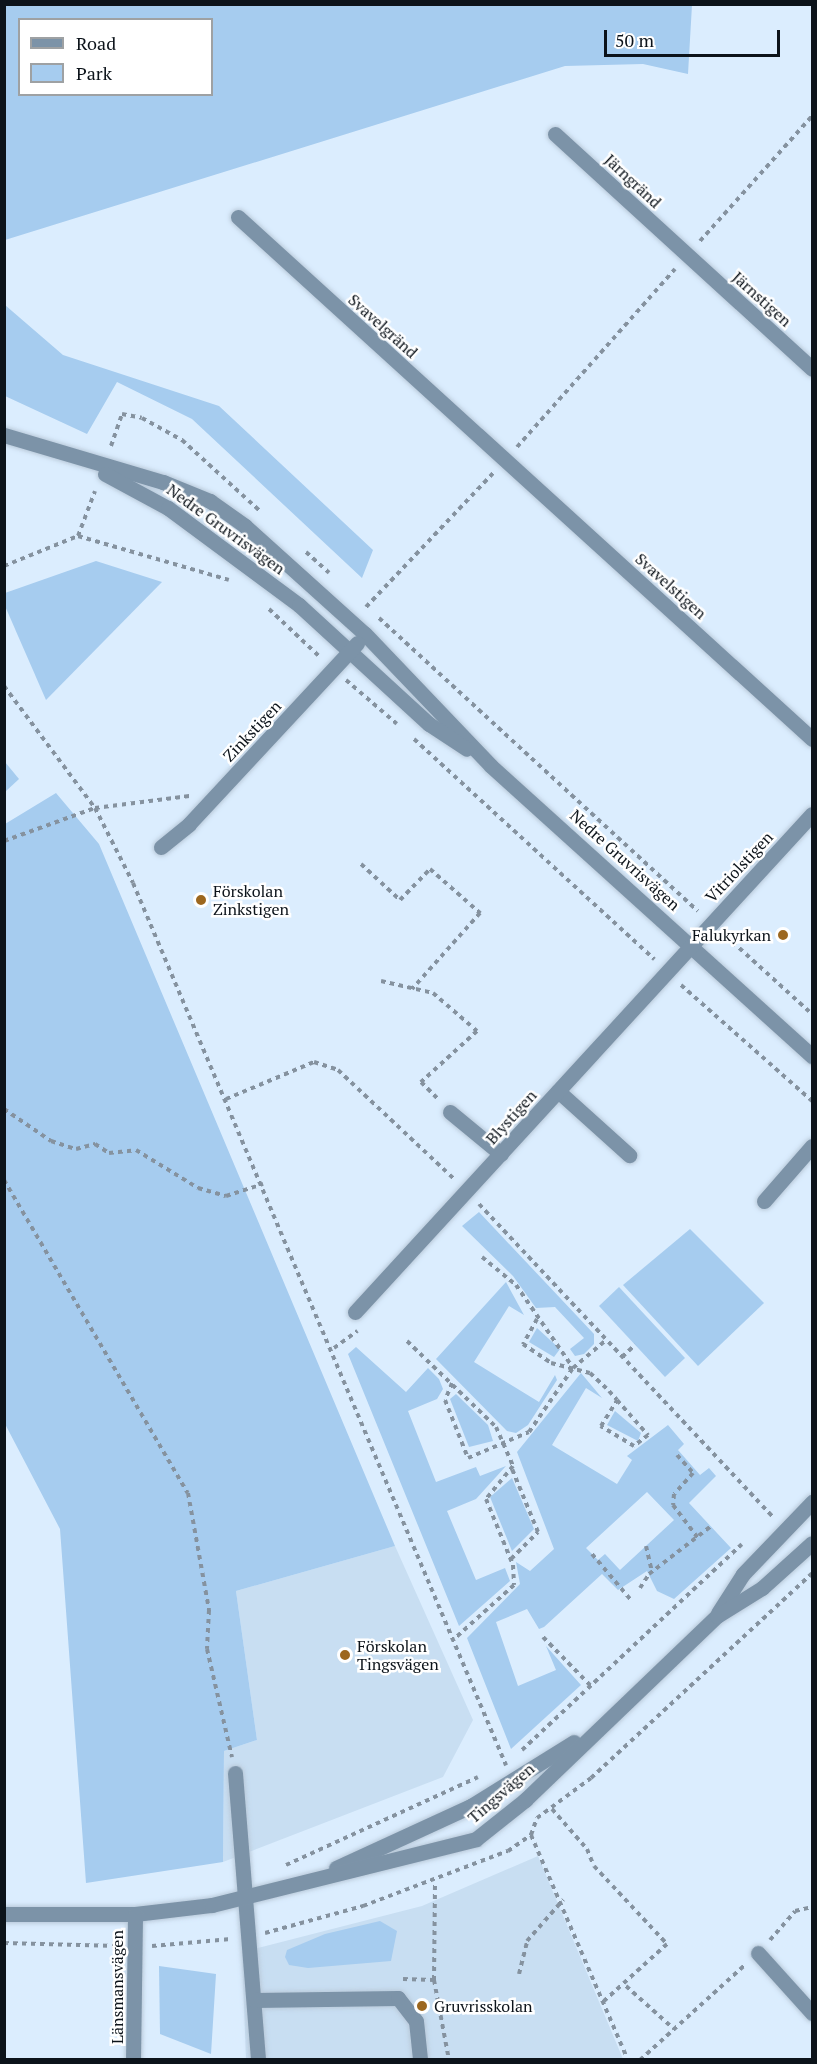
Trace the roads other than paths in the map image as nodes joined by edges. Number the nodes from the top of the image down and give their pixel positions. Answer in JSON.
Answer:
{"nodes":[{"id":1,"x":555,"y":134,"type":"dead end"},
{"id":2,"x":238,"y":218,"type":"dead end"},
{"id":3,"x":687,"y":255,"type":"joint"},
{"id":4,"x":813,"y":369,"type":"edge"},
{"id":5,"x":4,"y":435,"type":"edge"},
{"id":6,"x":506,"y":459,"type":"joint"},
{"id":7,"x":81,"y":462,"type":"junction"},
{"id":8,"x":365,"y":634,"type":"junction"},
{"id":9,"x":350,"y":651,"type":"junction"},
{"id":10,"x":813,"y":739,"type":"edge"},
{"id":11,"x":491,"y":766,"type":"junction"},
{"id":12,"x":813,"y":814,"type":"edge"},
{"id":13,"x":161,"y":847,"type":"dead end"},
{"id":14,"x":692,"y":944,"type":"junction"},
{"id":15,"x":813,"y":1056,"type":"edge"},
{"id":16,"x":558,"y":1091,"type":"junction"},
{"id":17,"x":450,"y":1112,"type":"road end"},
{"id":18,"x":813,"y":1146,"type":"edge"},
{"id":19,"x":501,"y":1154,"type":"junction"},
{"id":20,"x":629,"y":1155,"type":"dead end"},
{"id":21,"x":764,"y":1201,"type":"dead end"},
{"id":22,"x":355,"y":1312,"type":"dead end"},
{"id":23,"x":813,"y":1502,"type":"edge"},
{"id":24,"x":813,"y":1543,"type":"edge"},
{"id":25,"x":717,"y":1616,"type":"junction"},
{"id":26,"x":594,"y":1729,"type":"junction"},
{"id":27,"x":235,"y":1773,"type":"road end"},
{"id":28,"x":310,"y":1881,"type":"junction"},
{"id":29,"x":247,"y":1896,"type":"junction"},
{"id":30,"x":4,"y":1914,"type":"edge"},
{"id":31,"x":135,"y":1914,"type":"junction"},
{"id":32,"x":758,"y":1953,"type":"road end"},
{"id":33,"x":254,"y":2000,"type":"junction"},
{"id":34,"x":813,"y":2013,"type":"edge"},
{"id":35,"x":133,"y":2060,"type":"edge"},
{"id":36,"x":258,"y":2060,"type":"edge"},
{"id":37,"x":420,"y":2060,"type":"edge"}],
"edges":[{"from":1,"to":3,"type":"street","name":"Järngränd"},
{"from":2,"to":6,"type":"street","name":"Svavelgränd"},
{"from":3,"to":4,"type":"street","name":"Järnstigen"},
{"from":5,"to":7,"type":"street"},
{"from":6,"to":10,"type":"street","name":"Svavelstigen"},
{"from":7,"to":8,"type":"street","name":"Nedre Gruvrisvägen"},
{"from":7,"to":9,"type":"street","name":"Nedre Gruvrisvägen"},
{"from":8,"to":9,"type":"street","name":"Zinkstigen"},
{"from":8,"to":11,"type":"street","name":"Nedre Gruvrisvägen"},
{"from":9,"to":11,"type":"street","name":"Nedre Gruvrisvägen"},
{"from":9,"to":13,"type":"street","name":"Zinkstigen"},
{"from":11,"to":14,"type":"street","name":"Nedre Gruvrisvägen"},
{"from":12,"to":14,"type":"street","name":"Vitriolstigen"},
{"from":14,"to":15,"type":"street","name":"Nedre Gruvrisvägen"},
{"from":14,"to":16,"type":"street","name":"Blystigen"},
{"from":16,"to":19,"type":"street","name":"Blystigen"},
{"from":16,"to":20,"type":"street"},
{"from":17,"to":19,"type":"street"},
{"from":18,"to":21,"type":"street"},
{"from":19,"to":22,"type":"street","name":"Blystigen"},
{"from":23,"to":25,"type":"street","name":"Tingsvägen"},
{"from":24,"to":25,"type":"street","name":"Tingsvägen"},
{"from":25,"to":26,"type":"street","name":"Tingsvägen"},
{"from":26,"to":28,"type":"street","name":"Tingsvägen"},
{"from":26,"to":28,"type":"street","name":"Tingsvägen"},
{"from":27,"to":29,"type":"street"},
{"from":28,"to":29,"type":"street","name":"Tingsvägen"},
{"from":29,"to":31,"type":"street","name":"Tingsvägen"},
{"from":29,"to":33,"type":"street"},
{"from":30,"to":31,"type":"street","name":"Tingsvägen"},
{"from":31,"to":35,"type":"street","name":"Länsmansvägen"},
{"from":32,"to":34,"type":"street"},
{"from":33,"to":36,"type":"street"},
{"from":33,"to":37,"type":"street"}]}
